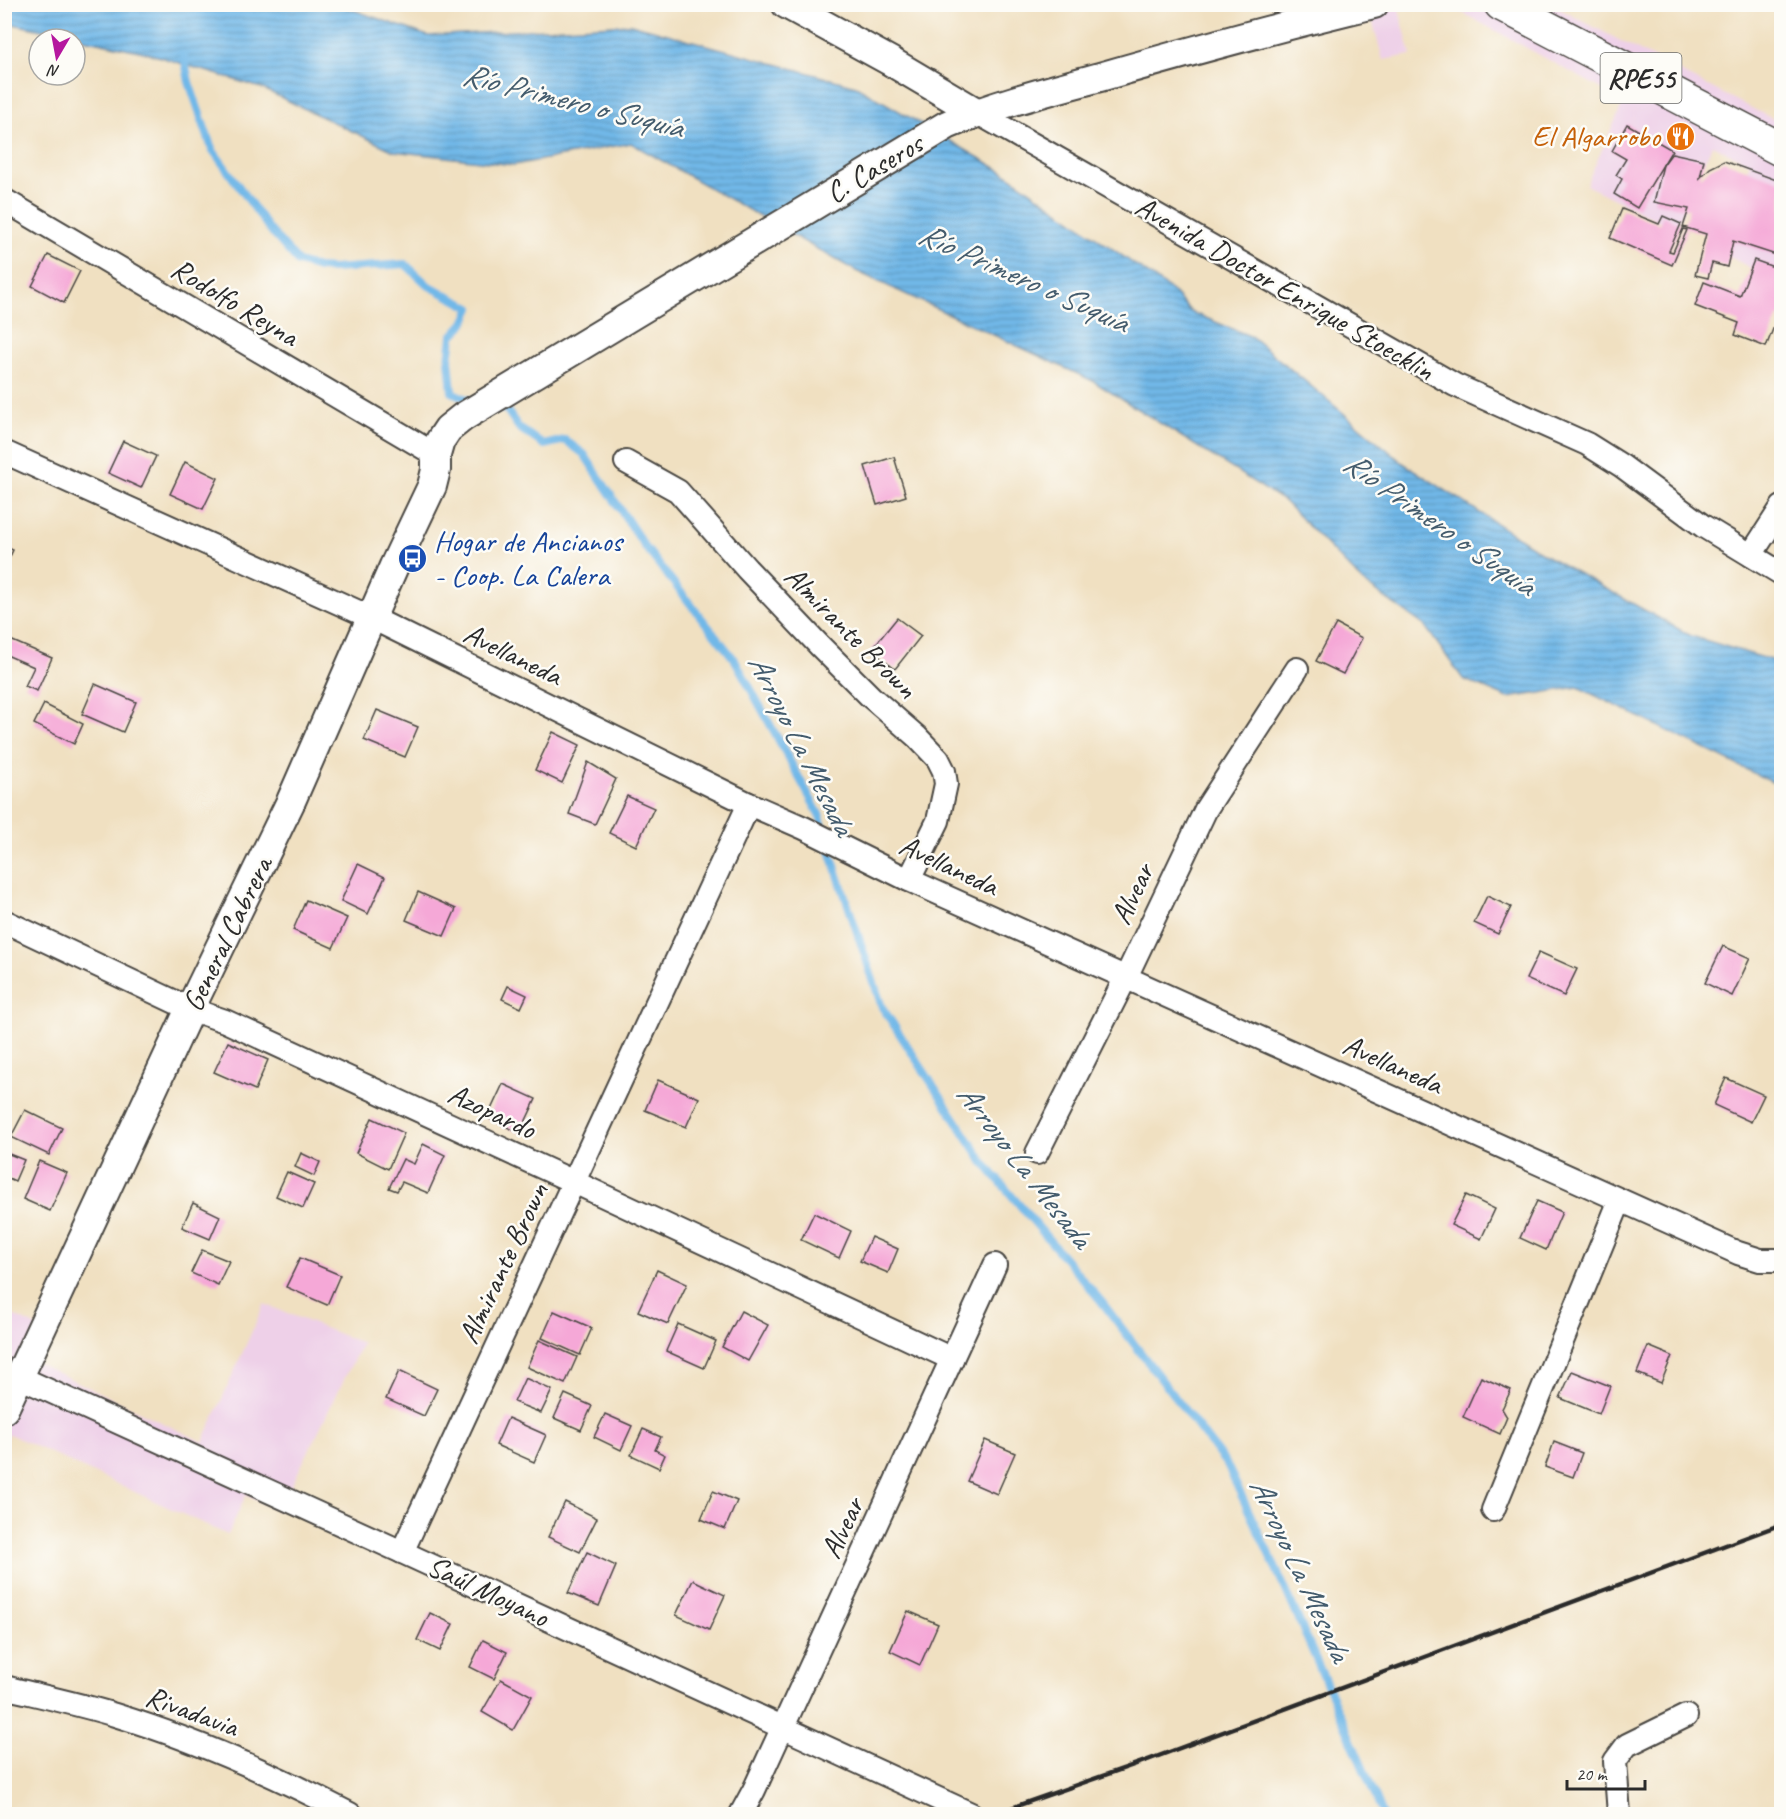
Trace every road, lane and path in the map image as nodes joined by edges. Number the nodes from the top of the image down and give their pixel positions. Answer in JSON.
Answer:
{"nodes":[{"id":1,"x":786,"y":4,"type":"edge"},
{"id":2,"x":1374,"y":4,"type":"edge"},
{"id":3,"x":1501,"y":4,"type":"edge"},
{"id":4,"x":976,"y":112,"type":"junction"},
{"id":5,"x":1782,"y":150,"type":"edge"},
{"id":6,"x":4,"y":200,"type":"edge"},
{"id":7,"x":4,"y":452,"type":"edge"},
{"id":8,"x":435,"y":455,"type":"junction"},
{"id":9,"x":626,"y":462,"type":"dead end"},
{"id":10,"x":1782,"y":507,"type":"edge"},
{"id":11,"x":1751,"y":555,"type":"junction"},
{"id":12,"x":1782,"y":574,"type":"edge"},
{"id":13,"x":372,"y":618,"type":"junction"},
{"id":14,"x":1297,"y":669,"type":"dead end"},
{"id":15,"x":749,"y":804,"type":"junction"},
{"id":16,"x":909,"y":880,"type":"junction"},
{"id":17,"x":4,"y":921,"type":"edge"},
{"id":18,"x":1126,"y":977,"type":"junction"},
{"id":19,"x":190,"y":1009,"type":"junction"},
{"id":20,"x":1037,"y":1153,"type":"dead end"},
{"id":21,"x":574,"y":1182,"type":"junction"},
{"id":22,"x":1620,"y":1200,"type":"junction"},
{"id":23,"x":1782,"y":1260,"type":"edge"},
{"id":24,"x":995,"y":1264,"type":"dead end"},
{"id":25,"x":952,"y":1359,"type":"junction"},
{"id":26,"x":12,"y":1374,"type":"edge"},
{"id":27,"x":4,"y":1409,"type":"edge"},
{"id":28,"x":1493,"y":1510,"type":"dead end"},
{"id":29,"x":402,"y":1552,"type":"junction"},
{"id":30,"x":4,"y":1688,"type":"edge"},
{"id":31,"x":1686,"y":1716,"type":"dead end"},
{"id":32,"x":783,"y":1727,"type":"junction"},
{"id":33,"x":350,"y":1815,"type":"edge"},
{"id":34,"x":741,"y":1815,"type":"edge"},
{"id":35,"x":971,"y":1815,"type":"edge"},
{"id":36,"x":1619,"y":1815,"type":"edge"}],
"edges":[{"from":1,"to":4,"type":"street","name":"Avenida Doctor Enrique Stoecklin"},
{"from":2,"to":4,"type":"street","name":"C. Caseros"},
{"from":3,"to":5,"type":"main road","number":"RPE55"},
{"from":4,"to":8,"type":"street","name":"C. Caseros"},
{"from":4,"to":11,"type":"street","name":"Avenida Doctor Enrique Stoecklin"},
{"from":6,"to":8,"type":"street","name":"Rodolfo Reyna"},
{"from":7,"to":13,"type":"street","name":"Avellaneda"},
{"from":8,"to":13,"type":"street","name":"General Cabrera"},
{"from":9,"to":16,"type":"street","name":"Almirante Brown"},
{"from":10,"to":11,"type":"street"},
{"from":11,"to":12,"type":"street","name":"Avenida Doctor Enrique Stoecklin"},
{"from":13,"to":15,"type":"street","name":"Avellaneda"},
{"from":13,"to":19,"type":"street","name":"General Cabrera"},
{"from":14,"to":18,"type":"street","name":"Alvear"},
{"from":15,"to":16,"type":"street","name":"Avellaneda"},
{"from":15,"to":21,"type":"street","name":"Almirante Brown"},
{"from":16,"to":18,"type":"street","name":"Avellaneda"},
{"from":17,"to":19,"type":"street","name":"Azopardo"},
{"from":18,"to":20,"type":"street","name":"Alvear"},
{"from":18,"to":22,"type":"street","name":"Avellaneda"},
{"from":19,"to":21,"type":"street","name":"Azopardo"},
{"from":19,"to":26,"type":"street","name":"General Cabrera"},
{"from":21,"to":25,"type":"street","name":"Azopardo"},
{"from":21,"to":29,"type":"street","name":"Almirante Brown"},
{"from":22,"to":23,"type":"street","name":"Avellaneda"},
{"from":22,"to":28,"type":"street"},
{"from":24,"to":25,"type":"street","name":"Alvear"},
{"from":25,"to":32,"type":"street","name":"Alvear"},
{"from":26,"to":27,"type":"street","name":"General Cabrera"},
{"from":26,"to":29,"type":"street","name":"Saúl Moyano"},
{"from":29,"to":32,"type":"street","name":"Saúl Moyano"},
{"from":30,"to":33,"type":"street","name":"Rivadavia"},
{"from":31,"to":36,"type":"street"},
{"from":32,"to":34,"type":"street","name":"Alvear"},
{"from":32,"to":35,"type":"street","name":"Saúl Moyano"}]}
